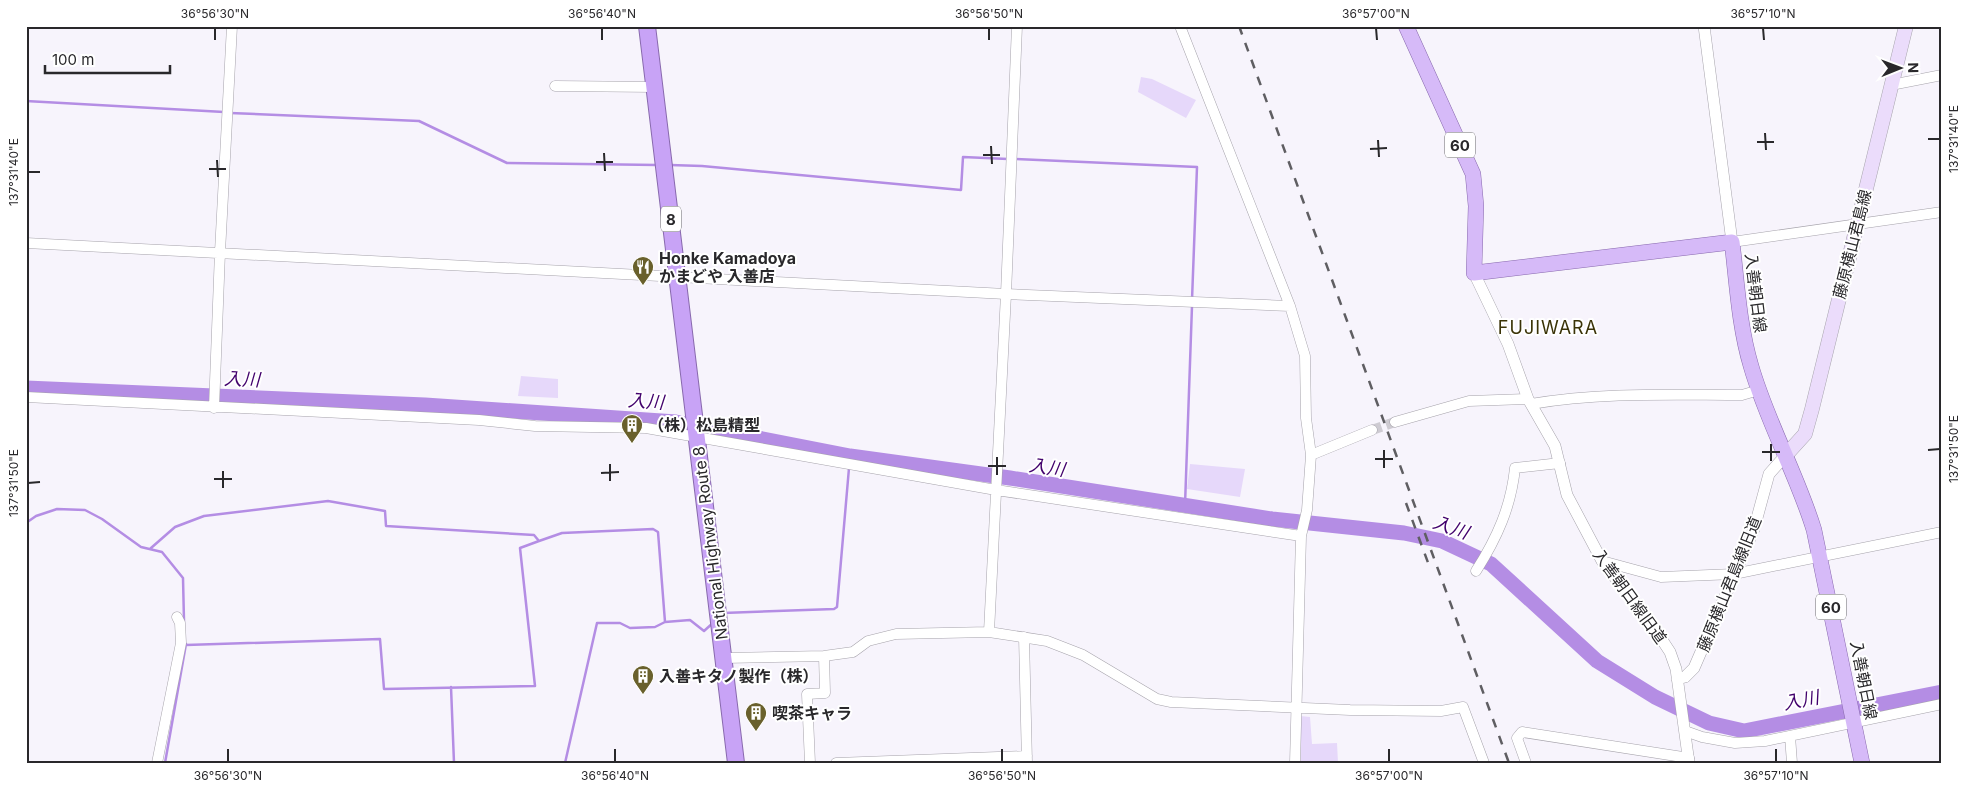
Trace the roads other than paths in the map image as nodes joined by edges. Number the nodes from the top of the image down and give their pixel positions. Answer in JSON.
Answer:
{"nodes":[{"id":1,"x":232,"y":26,"type":"edge"},
{"id":2,"x":647,"y":26,"type":"edge"},
{"id":3,"x":1017,"y":26,"type":"edge"},
{"id":4,"x":1180,"y":26,"type":"edge"},
{"id":5,"x":1406,"y":26,"type":"edge"},
{"id":6,"x":1704,"y":26,"type":"edge"},
{"id":7,"x":1906,"y":26,"type":"edge"},
{"id":8,"x":1942,"y":75,"type":"edge"},
{"id":9,"x":555,"y":86,"type":"dead end"},
{"id":10,"x":1892,"y":86,"type":"junction"},
{"id":11,"x":655,"y":88,"type":"junction"},
{"id":12,"x":1942,"y":212,"type":"edge"},
{"id":13,"x":1857,"y":223,"type":"junction"},
{"id":14,"x":1732,"y":242,"type":"junction"},
{"id":15,"x":26,"y":243,"type":"edge"},
{"id":16,"x":220,"y":252,"type":"junction"},
{"id":17,"x":1474,"y":273,"type":"junction"},
{"id":18,"x":678,"y":276,"type":"junction"},
{"id":19,"x":1006,"y":294,"type":"junction"},
{"id":20,"x":1290,"y":306,"type":"junction"},
{"id":21,"x":1759,"y":390,"type":"junction"},
{"id":22,"x":26,"y":398,"type":"edge"},
{"id":23,"x":1529,"y":402,"type":"junction"},
{"id":24,"x":214,"y":406,"type":"junction"},
{"id":25,"x":1395,"y":422,"type":"tunnel mouth"},
{"id":26,"x":1372,"y":430,"type":"tunnel mouth"},
{"id":27,"x":698,"y":438,"type":"junction"},
{"id":28,"x":1311,"y":454,"type":"junction"},
{"id":29,"x":1785,"y":456,"type":"junction"},
{"id":30,"x":1560,"y":463,"type":"junction"},
{"id":31,"x":996,"y":490,"type":"junction"},
{"id":32,"x":1942,"y":532,"type":"edge"},
{"id":33,"x":1301,"y":536,"type":"junction"},
{"id":34,"x":1821,"y":556,"type":"junction"},
{"id":35,"x":1602,"y":561,"type":"junction"},
{"id":36,"x":1476,"y":571,"type":"dead end"},
{"id":37,"x":1734,"y":574,"type":"junction"},
{"id":38,"x":177,"y":617,"type":"dead end"},
{"id":39,"x":989,"y":632,"type":"junction"},
{"id":40,"x":1024,"y":637,"type":"junction"},
{"id":41,"x":824,"y":656,"type":"junction"},
{"id":42,"x":724,"y":658,"type":"junction"},
{"id":43,"x":1677,"y":679,"type":"junction"},
{"id":44,"x":1942,"y":704,"type":"edge"},
{"id":45,"x":1295,"y":706,"type":"junction"},
{"id":46,"x":1854,"y":722,"type":"junction"},
{"id":47,"x":1685,"y":727,"type":"junction"},
{"id":48,"x":1790,"y":736,"type":"junction"},
{"id":49,"x":1027,"y":759,"type":"edge"},
{"id":50,"x":1689,"y":760,"type":"edge"},
{"id":51,"x":157,"y":763,"type":"edge"},
{"id":52,"x":736,"y":763,"type":"edge"},
{"id":53,"x":810,"y":763,"type":"edge"},
{"id":54,"x":836,"y":763,"type":"edge"},
{"id":55,"x":1295,"y":763,"type":"edge"},
{"id":56,"x":1484,"y":763,"type":"edge"},
{"id":57,"x":1526,"y":763,"type":"edge"},
{"id":58,"x":1792,"y":763,"type":"edge"},
{"id":59,"x":1862,"y":763,"type":"edge"}],
"edges":[{"from":1,"to":16,"type":"street"},
{"from":2,"to":11,"type":"highway","name":"National Highway Route 8","number":"8"},
{"from":3,"to":19,"type":"street"},
{"from":4,"to":20,"type":"street"},
{"from":5,"to":17,"type":"main road","number":"60"},
{"from":6,"to":14,"type":"street"},
{"from":7,"to":10,"type":"main road","name":"藤原横山君島線"},
{"from":8,"to":10,"type":"street"},
{"from":9,"to":11,"type":"street"},
{"from":10,"to":13,"type":"main road","name":"藤原横山君島線"},
{"from":11,"to":18,"type":"highway","name":"National Highway Route 8","number":"8"},
{"from":12,"to":13,"type":"street"},
{"from":13,"to":14,"type":"street"},
{"from":13,"to":29,"type":"main road","name":"藤原横山君島線"},
{"from":14,"to":17,"type":"main road","name":"入善朝日線"},
{"from":14,"to":21,"type":"main road","name":"入善朝日線","number":"60"},
{"from":15,"to":16,"type":"street"},
{"from":16,"to":18,"type":"street"},
{"from":16,"to":24,"type":"street"},
{"from":17,"to":23,"type":"street","name":"入善朝日線旧道"},
{"from":18,"to":19,"type":"street"},
{"from":18,"to":27,"type":"highway","name":"National Highway Route 8","number":"8"},
{"from":19,"to":20,"type":"street"},
{"from":19,"to":31,"type":"street"},
{"from":20,"to":28,"type":"street"},
{"from":21,"to":23,"type":"street"},
{"from":21,"to":29,"type":"main road","name":"入善朝日線","number":"60"},
{"from":22,"to":24,"type":"street"},
{"from":23,"to":25,"type":"street"},
{"from":23,"to":30,"type":"street","name":"入善朝日線旧道"},
{"from":24,"to":27,"type":"street"},
{"from":26,"to":28,"type":"street"},
{"from":27,"to":31,"type":"street"},
{"from":27,"to":42,"type":"highway","name":"National Highway Route 8","number":"8"},
{"from":28,"to":33,"type":"street"},
{"from":29,"to":34,"type":"main road","name":"入善朝日線","number":"60"},
{"from":29,"to":37,"type":"street","name":"藤原横山君島線旧道"},
{"from":30,"to":35,"type":"street","name":"入善朝日線旧道"},
{"from":30,"to":36,"type":"street"},
{"from":31,"to":33,"type":"street"},
{"from":31,"to":39,"type":"street"},
{"from":32,"to":34,"type":"street"},
{"from":33,"to":45,"type":"street"},
{"from":34,"to":37,"type":"street"},
{"from":34,"to":46,"type":"main road","name":"入善朝日線","number":"60"},
{"from":35,"to":37,"type":"street"},
{"from":35,"to":43,"type":"street","name":"入善朝日線旧道"},
{"from":37,"to":43,"type":"street","name":"藤原横山君島線旧道"},
{"from":38,"to":51,"type":"street"},
{"from":39,"to":40,"type":"street"},
{"from":39,"to":41,"type":"street"},
{"from":40,"to":45,"type":"street"},
{"from":40,"to":49,"type":"street"},
{"from":41,"to":42,"type":"street"},
{"from":41,"to":53,"type":"street"},
{"from":42,"to":52,"type":"highway","name":"National Highway Route 8","number":"8"},
{"from":43,"to":47,"type":"street","name":"入善朝日線旧道"},
{"from":44,"to":46,"type":"street"},
{"from":45,"to":55,"type":"street"},
{"from":45,"to":56,"type":"street"},
{"from":46,"to":48,"type":"street"},
{"from":46,"to":59,"type":"main road","name":"入善朝日線","number":"60"},
{"from":47,"to":48,"type":"street"},
{"from":47,"to":50,"type":"street","name":"入善朝日線旧道"},
{"from":48,"to":58,"type":"street"},
{"from":49,"to":54,"type":"street"},
{"from":50,"to":57,"type":"street"}]}
